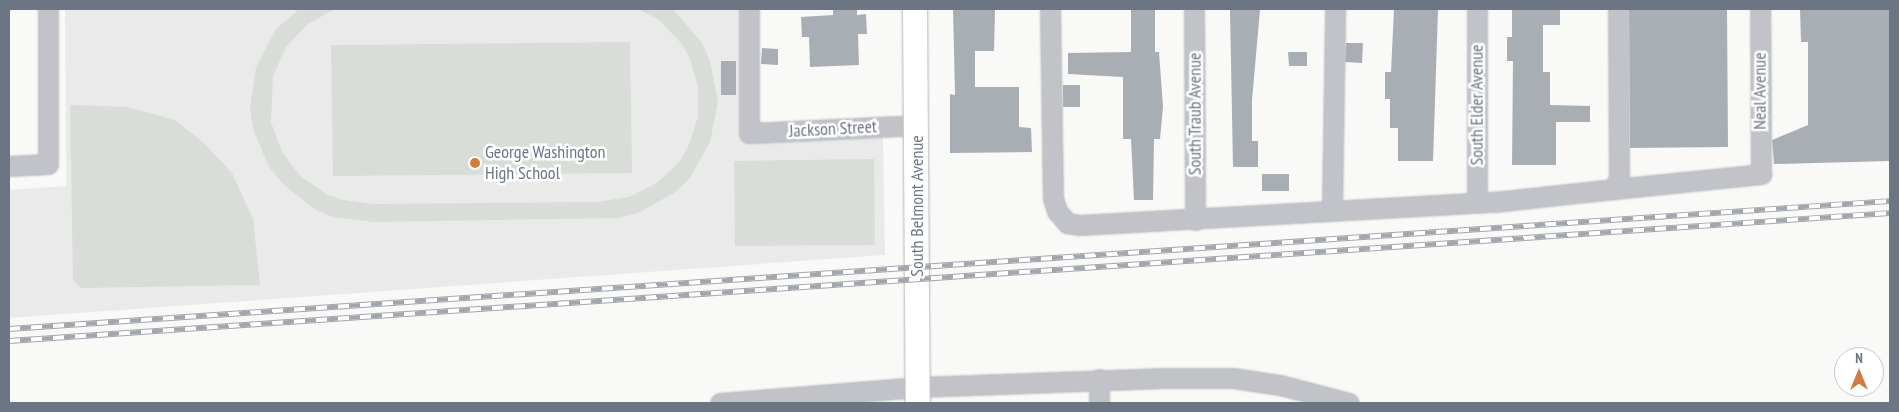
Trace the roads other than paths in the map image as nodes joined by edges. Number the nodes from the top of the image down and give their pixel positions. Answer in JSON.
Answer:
{"nodes":[{"id":1,"x":48,"y":9,"type":"edge"},
{"id":2,"x":748,"y":9,"type":"edge"},
{"id":3,"x":915,"y":9,"type":"edge"},
{"id":4,"x":1050,"y":9,"type":"edge"},
{"id":5,"x":1194,"y":9,"type":"edge"},
{"id":6,"x":1334,"y":9,"type":"edge"},
{"id":7,"x":1477,"y":9,"type":"edge"},
{"id":8,"x":1618,"y":9,"type":"edge"},
{"id":9,"x":1760,"y":9,"type":"edge"},
{"id":10,"x":916,"y":125,"type":"junction"},
{"id":11,"x":9,"y":166,"type":"edge"},
{"id":12,"x":1614,"y":189,"type":"junction"},
{"id":13,"x":1477,"y":202,"type":"junction"},
{"id":14,"x":1332,"y":209,"type":"junction"},
{"id":15,"x":1195,"y":220,"type":"junction"},
{"id":16,"x":1099,"y":379,"type":"junction"},
{"id":17,"x":918,"y":395,"type":"edge"},
{"id":18,"x":720,"y":403,"type":"edge"},
{"id":19,"x":1099,"y":403,"type":"edge"},
{"id":20,"x":1349,"y":403,"type":"edge"}],
"edges":[{"from":1,"to":11,"type":"street"},
{"from":2,"to":10,"type":"street","name":"Jackson Street"},
{"from":3,"to":10,"type":"main road","name":"South Belmont Avenue"},
{"from":4,"to":15,"type":"street"},
{"from":5,"to":15,"type":"street","name":"South Traub Avenue"},
{"from":6,"to":14,"type":"street"},
{"from":7,"to":13,"type":"street","name":"South Elder Avenue"},
{"from":8,"to":12,"type":"street"},
{"from":9,"to":12,"type":"street","name":"Neal Avenue"},
{"from":10,"to":17,"type":"main road","name":"South Belmont Avenue"},
{"from":12,"to":13,"type":"street"},
{"from":13,"to":14,"type":"street"},
{"from":14,"to":15,"type":"street"},
{"from":16,"to":17,"type":"street"},
{"from":16,"to":19,"type":"street"},
{"from":16,"to":20,"type":"street"},
{"from":17,"to":18,"type":"street"}]}
